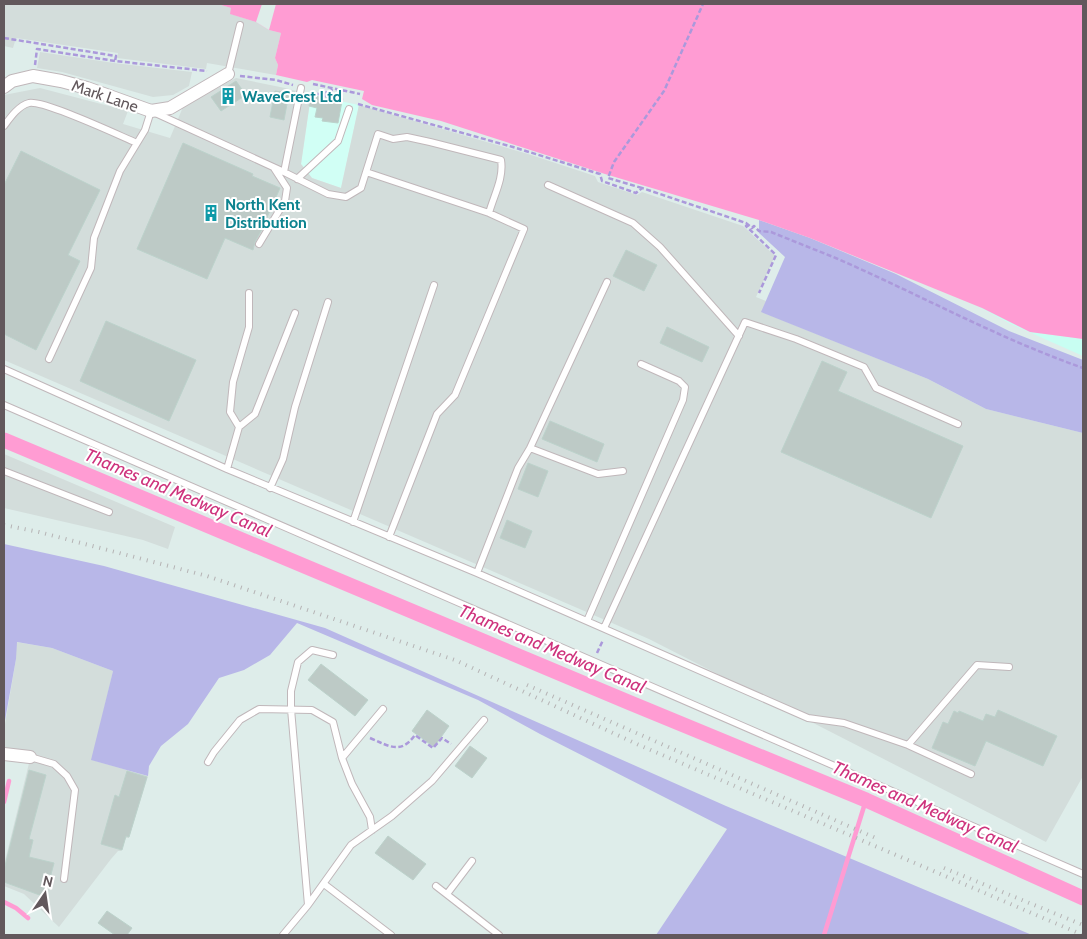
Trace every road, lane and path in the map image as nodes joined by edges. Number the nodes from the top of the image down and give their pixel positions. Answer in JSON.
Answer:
{"nodes":[{"id":1,"x":702,"y":4,"type":"edge"},
{"id":2,"x":240,"y":24,"type":"dead end"},
{"id":3,"x":4,"y":38,"type":"edge"},
{"id":4,"x":115,"y":61,"type":"junction"},
{"id":5,"x":228,"y":74,"type":"junction"},
{"id":6,"x":33,"y":76,"type":"junction"},
{"id":7,"x":312,"y":84,"type":"dead end"},
{"id":8,"x":4,"y":86,"type":"edge"},
{"id":9,"x":300,"y":88,"type":"junction"},
{"id":10,"x":332,"y":89,"type":"junction"},
{"id":11,"x":360,"y":94,"type":"dead end"},
{"id":12,"x":323,"y":97,"type":"junction"},
{"id":13,"x":349,"y":109,"type":"dead end"},
{"id":14,"x":151,"y":111,"type":"junction"},
{"id":15,"x":4,"y":126,"type":"edge"},
{"id":16,"x":136,"y":142,"type":"junction"},
{"id":17,"x":273,"y":168,"type":"junction"},
{"id":18,"x":284,"y":172,"type":"junction"},
{"id":19,"x":366,"y":172,"type":"junction"},
{"id":20,"x":297,"y":179,"type":"junction"},
{"id":21,"x":548,"y":185,"type":"dead end"},
{"id":22,"x":642,"y":188,"type":"junction"},
{"id":23,"x":489,"y":213,"type":"junction"},
{"id":24,"x":748,"y":224,"type":"junction"},
{"id":25,"x":259,"y":244,"type":"dead end"},
{"id":26,"x":607,"y":282,"type":"dead end"},
{"id":27,"x":434,"y":285,"type":"dead end"},
{"id":28,"x":249,"y":293,"type":"dead end"},
{"id":29,"x":759,"y":293,"type":"dead end"},
{"id":30,"x":328,"y":302,"type":"dead end"},
{"id":31,"x":295,"y":313,"type":"dead end"},
{"id":32,"x":739,"y":336,"type":"junction"},
{"id":33,"x":49,"y":359,"type":"dead end"},
{"id":34,"x":641,"y":364,"type":"dead end"},
{"id":35,"x":1083,"y":368,"type":"edge"},
{"id":36,"x":4,"y":369,"type":"edge"},
{"id":37,"x":4,"y":405,"type":"edge"},
{"id":38,"x":958,"y":424,"type":"dead end"},
{"id":39,"x":239,"y":426,"type":"junction"},
{"id":40,"x":530,"y":448,"type":"junction"},
{"id":41,"x":227,"y":469,"type":"junction"},
{"id":42,"x":4,"y":471,"type":"edge"},
{"id":43,"x":623,"y":472,"type":"dead end"},
{"id":44,"x":270,"y":488,"type":"junction"},
{"id":45,"x":109,"y":512,"type":"dead end"},
{"id":46,"x":353,"y":522,"type":"junction"},
{"id":47,"x":389,"y":537,"type":"junction"},
{"id":48,"x":477,"y":573,"type":"junction"},
{"id":49,"x":587,"y":621,"type":"junction"},
{"id":50,"x":606,"y":628,"type":"junction"},
{"id":51,"x":333,"y":655,"type":"dead end"},
{"id":52,"x":593,"y":662,"type":"junction"},
{"id":53,"x":1009,"y":667,"type":"dead end"},
{"id":54,"x":291,"y":708,"type":"junction"},
{"id":55,"x":383,"y":709,"type":"dead end"},
{"id":56,"x":484,"y":720,"type":"dead end"},
{"id":57,"x":363,"y":733,"type":"junction"},
{"id":58,"x":908,"y":745,"type":"junction"},
{"id":59,"x":453,"y":746,"type":"dead end"},
{"id":60,"x":4,"y":754,"type":"edge"},
{"id":61,"x":30,"y":757,"type":"joint"},
{"id":62,"x":342,"y":758,"type":"junction"},
{"id":63,"x":208,"y":762,"type":"dead end"},
{"id":64,"x":971,"y":774,"type":"dead end"},
{"id":65,"x":372,"y":830,"type":"junction"},
{"id":66,"x":472,"y":861,"type":"dead end"},
{"id":67,"x":1083,"y":874,"type":"edge"},
{"id":68,"x":64,"y":879,"type":"dead end"},
{"id":69,"x":324,"y":884,"type":"junction"},
{"id":70,"x":436,"y":886,"type":"dead end"},
{"id":71,"x":447,"y":894,"type":"junction"},
{"id":72,"x":308,"y":905,"type":"junction"},
{"id":73,"x":283,"y":935,"type":"edge"},
{"id":74,"x":391,"y":935,"type":"edge"},
{"id":75,"x":499,"y":935,"type":"edge"}],
"edges":[{"from":1,"to":22,"type":"path"},
{"from":2,"to":5,"type":"lane"},
{"from":3,"to":4,"type":"path"},
{"from":4,"to":5,"type":"path"},
{"from":4,"to":6,"type":"path"},
{"from":5,"to":9,"type":"path"},
{"from":5,"to":14,"type":"street","name":"Mark Lane"},
{"from":6,"to":8,"type":"street","name":"Mark Lane"},
{"from":6,"to":14,"type":"street","name":"Mark Lane"},
{"from":7,"to":10,"type":"path"},
{"from":9,"to":12,"type":"path"},
{"from":9,"to":18,"type":"lane"},
{"from":10,"to":11,"type":"path"},
{"from":10,"to":12,"type":"path"},
{"from":12,"to":22,"type":"path"},
{"from":13,"to":20,"type":"lane"},
{"from":14,"to":16,"type":"lane"},
{"from":14,"to":17,"type":"lane"},
{"from":15,"to":16,"type":"lane"},
{"from":16,"to":33,"type":"lane"},
{"from":17,"to":18,"type":"lane"},
{"from":17,"to":25,"type":"lane"},
{"from":18,"to":20,"type":"lane"},
{"from":19,"to":20,"type":"lane"},
{"from":19,"to":23,"type":"lane"},
{"from":19,"to":23,"type":"lane"},
{"from":21,"to":32,"type":"lane"},
{"from":22,"to":24,"type":"path"},
{"from":23,"to":47,"type":"lane"},
{"from":24,"to":29,"type":"path"},
{"from":24,"to":35,"type":"path"},
{"from":26,"to":40,"type":"lane"},
{"from":27,"to":46,"type":"lane"},
{"from":28,"to":39,"type":"lane"},
{"from":30,"to":44,"type":"lane"},
{"from":31,"to":39,"type":"lane"},
{"from":32,"to":38,"type":"lane"},
{"from":32,"to":50,"type":"lane"},
{"from":34,"to":49,"type":"lane"},
{"from":36,"to":41,"type":"lane"},
{"from":37,"to":52,"type":"lane"},
{"from":39,"to":41,"type":"lane"},
{"from":40,"to":43,"type":"lane"},
{"from":40,"to":48,"type":"lane"},
{"from":41,"to":44,"type":"lane"},
{"from":42,"to":45,"type":"lane"},
{"from":44,"to":46,"type":"lane"},
{"from":46,"to":47,"type":"lane"},
{"from":47,"to":48,"type":"lane"},
{"from":48,"to":49,"type":"lane"},
{"from":49,"to":50,"type":"lane"},
{"from":50,"to":52,"type":"path"},
{"from":50,"to":58,"type":"lane"},
{"from":51,"to":54,"type":"lane"},
{"from":52,"to":67,"type":"lane"},
{"from":53,"to":58,"type":"lane"},
{"from":54,"to":62,"type":"lane"},
{"from":54,"to":63,"type":"lane"},
{"from":54,"to":72,"type":"lane"},
{"from":55,"to":57,"type":"lane"},
{"from":56,"to":65,"type":"lane"},
{"from":57,"to":59,"type":"path"},
{"from":57,"to":62,"type":"lane"},
{"from":58,"to":64,"type":"lane"},
{"from":60,"to":61,"type":"street"},
{"from":61,"to":68,"type":"lane"},
{"from":62,"to":65,"type":"lane"},
{"from":65,"to":69,"type":"lane"},
{"from":66,"to":71,"type":"lane"},
{"from":69,"to":72,"type":"lane"},
{"from":69,"to":74,"type":"lane"},
{"from":70,"to":71,"type":"lane"},
{"from":71,"to":75,"type":"lane"},
{"from":72,"to":73,"type":"lane"}]}
